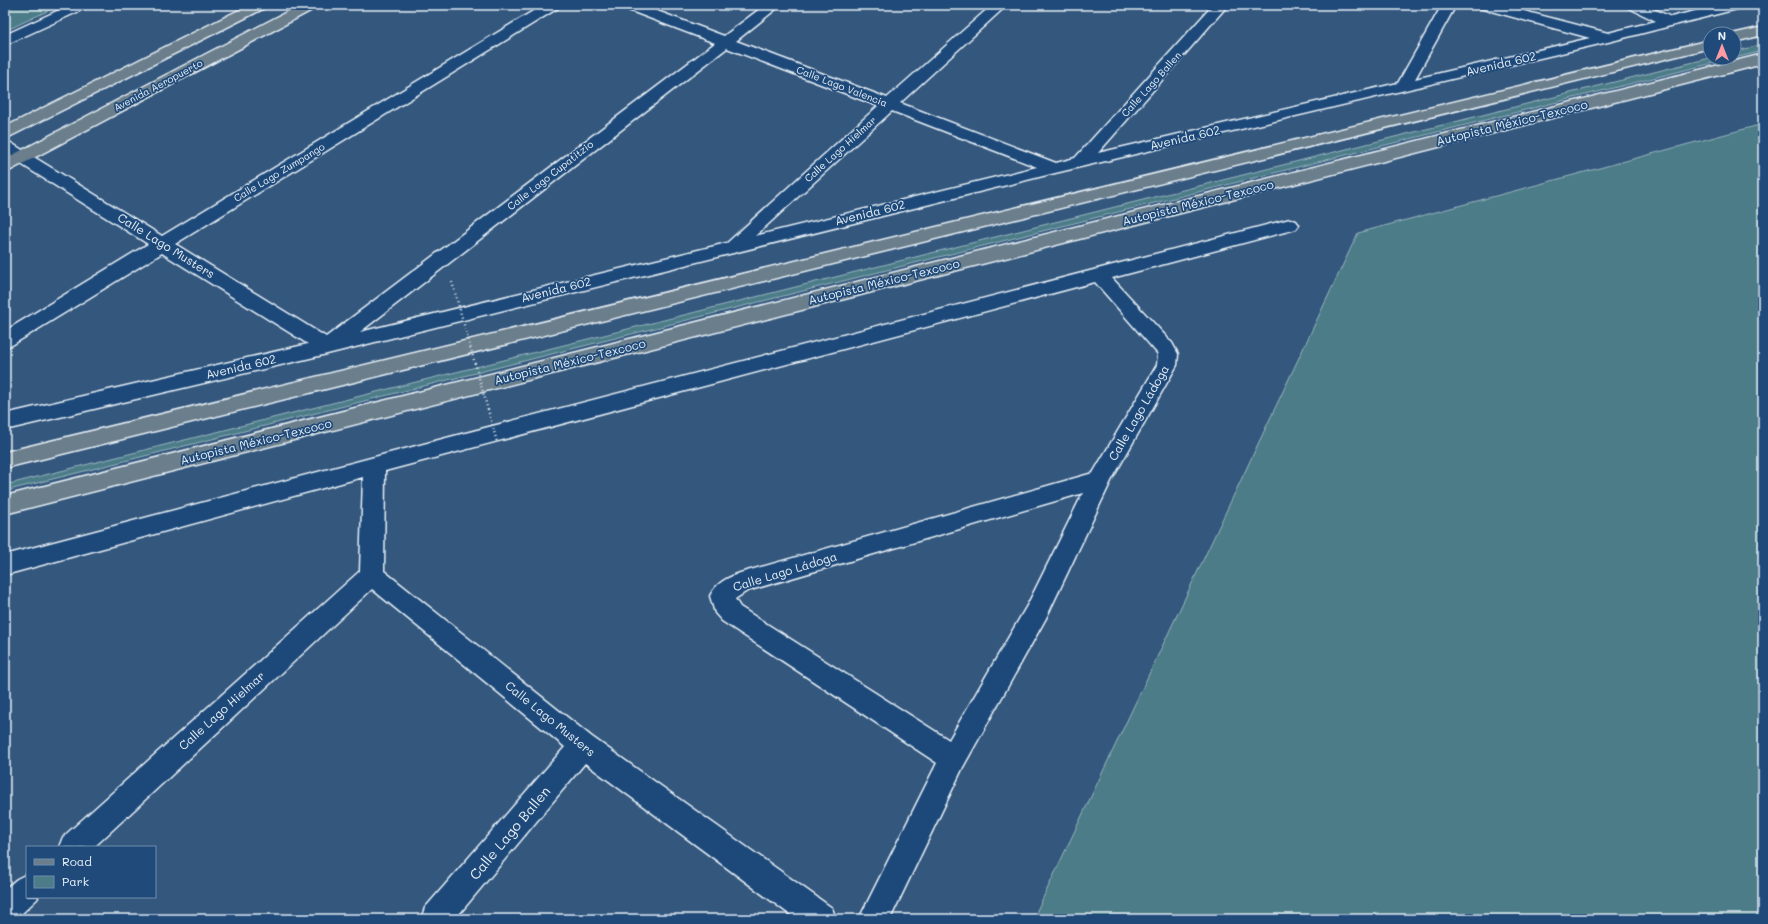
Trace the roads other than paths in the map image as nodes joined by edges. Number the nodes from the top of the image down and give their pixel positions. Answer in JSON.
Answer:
{"nodes":[{"id":1,"x":81,"y":5,"type":"edge"},
{"id":2,"x":260,"y":5,"type":"edge"},
{"id":3,"x":312,"y":5,"type":"edge"},
{"id":4,"x":553,"y":5,"type":"edge"},
{"id":5,"x":628,"y":5,"type":"edge"},
{"id":6,"x":774,"y":5,"type":"edge"},
{"id":7,"x":1000,"y":5,"type":"edge"},
{"id":8,"x":1221,"y":5,"type":"edge"},
{"id":9,"x":1449,"y":5,"type":"edge"},
{"id":10,"x":1485,"y":5,"type":"edge"},
{"id":11,"x":1634,"y":5,"type":"edge"},
{"id":12,"x":1736,"y":5,"type":"edge"},
{"id":13,"x":1669,"y":22,"type":"junction"},
{"id":14,"x":1763,"y":31,"type":"edge"},
{"id":15,"x":1742,"y":36,"type":"edge"},
{"id":16,"x":1608,"y":38,"type":"junction"},
{"id":17,"x":5,"y":41,"type":"edge"},
{"id":18,"x":724,"y":42,"type":"junction"},
{"id":19,"x":1702,"y":46,"type":"edge"},
{"id":20,"x":1763,"y":59,"type":"edge"},
{"id":21,"x":1403,"y":87,"type":"junction"},
{"id":22,"x":890,"y":104,"type":"junction"},
{"id":23,"x":5,"y":133,"type":"edge"},
{"id":24,"x":5,"y":147,"type":"edge"},
{"id":25,"x":22,"y":157,"type":"junction"},
{"id":26,"x":1081,"y":162,"type":"junction"},
{"id":27,"x":5,"y":166,"type":"edge"},
{"id":28,"x":1055,"y":168,"type":"junction"},
{"id":29,"x":1290,"y":225,"type":"dead end"},
{"id":30,"x":162,"y":244,"type":"junction"},
{"id":31,"x":734,"y":246,"type":"junction"},
{"id":32,"x":1099,"y":275,"type":"junction"},
{"id":33,"x":5,"y":340,"type":"edge"},
{"id":34,"x":327,"y":347,"type":"junction"},
{"id":35,"x":5,"y":422,"type":"edge"},
{"id":36,"x":5,"y":460,"type":"edge"},
{"id":37,"x":374,"y":467,"type":"junction"},
{"id":38,"x":1101,"y":479,"type":"junction"},
{"id":39,"x":5,"y":506,"type":"edge"},
{"id":40,"x":5,"y":565,"type":"edge"},
{"id":41,"x":372,"y":575,"type":"junction"},
{"id":42,"x":583,"y":746,"type":"junction"},
{"id":43,"x":953,"y":758,"type":"junction"},
{"id":44,"x":74,"y":846,"type":"edge"},
{"id":45,"x":26,"y":890,"type":"edge"},
{"id":46,"x":5,"y":909,"type":"edge"},
{"id":47,"x":436,"y":919,"type":"edge"},
{"id":48,"x":821,"y":919,"type":"edge"},
{"id":49,"x":874,"y":919,"type":"edge"}],
"edges":[{"from":1,"to":17,"type":"street"},
{"from":2,"to":23,"type":"main road"},
{"from":3,"to":25,"type":"main road","name":"Avenida Aeropuerto"},
{"from":4,"to":30,"type":"street","name":"Calle Lago Zumpango"},
{"from":5,"to":18,"type":"street","name":"Calle Lago Valencia"},
{"from":6,"to":18,"type":"street","name":"Calle Lago Cupatitzio"},
{"from":7,"to":22,"type":"street","name":"Calle Lago Hielmar"},
{"from":8,"to":26,"type":"street","name":"Calle Lago Ballen"},
{"from":9,"to":21,"type":"street"},
{"from":10,"to":16,"type":"street"},
{"from":11,"to":13,"type":"street"},
{"from":12,"to":13,"type":"street","name":"Avenida 602"},
{"from":13,"to":16,"type":"street","name":"Avenida 602"},
{"from":14,"to":15,"type":"main road"},
{"from":16,"to":21,"type":"street","name":"Avenida 602"},
{"from":18,"to":22,"type":"street","name":"Calle Lago Valencia"},
{"from":18,"to":34,"type":"street","name":"Calle Lago Cupatitzio"},
{"from":19,"to":36,"type":"main road"},
{"from":20,"to":39,"type":"main road","name":"Autopista México-Texcoco"},
{"from":21,"to":26,"type":"street","name":"Avenida 602"},
{"from":22,"to":28,"type":"street","name":"Calle Lago Valencia"},
{"from":22,"to":31,"type":"street","name":"Calle Lago Hielmar"},
{"from":24,"to":25,"type":"street","name":"Calle Lago Musters"},
{"from":25,"to":27,"type":"main road","name":"Avenida Aeropuerto"},
{"from":25,"to":30,"type":"street","name":"Calle Lago Musters"},
{"from":26,"to":28,"type":"street","name":"Avenida 602"},
{"from":28,"to":31,"type":"street","name":"Avenida 602"},
{"from":29,"to":32,"type":"street"},
{"from":30,"to":33,"type":"street","name":"Calle Lago Zumpango"},
{"from":30,"to":34,"type":"street","name":"Calle Lago Musters"},
{"from":31,"to":34,"type":"street","name":"Avenida 602"},
{"from":32,"to":37,"type":"street"},
{"from":32,"to":38,"type":"street","name":"Calle Lago Ládoga"},
{"from":34,"to":35,"type":"street","name":"Avenida 602"},
{"from":37,"to":40,"type":"street"},
{"from":37,"to":41,"type":"street"},
{"from":38,"to":43,"type":"street","name":"Calle Lago Ládoga"},
{"from":38,"to":43,"type":"street","name":"Calle Lago Ládoga"},
{"from":41,"to":42,"type":"street","name":"Calle Lago Musters"},
{"from":41,"to":44,"type":"street","name":"Calle Lago Hielmar"},
{"from":42,"to":47,"type":"street","name":"Calle Lago Ballen"},
{"from":42,"to":48,"type":"street","name":"Calle Lago Musters"},
{"from":43,"to":49,"type":"street","name":"Calle Lago Ládoga"},
{"from":45,"to":46,"type":"street"}]}
